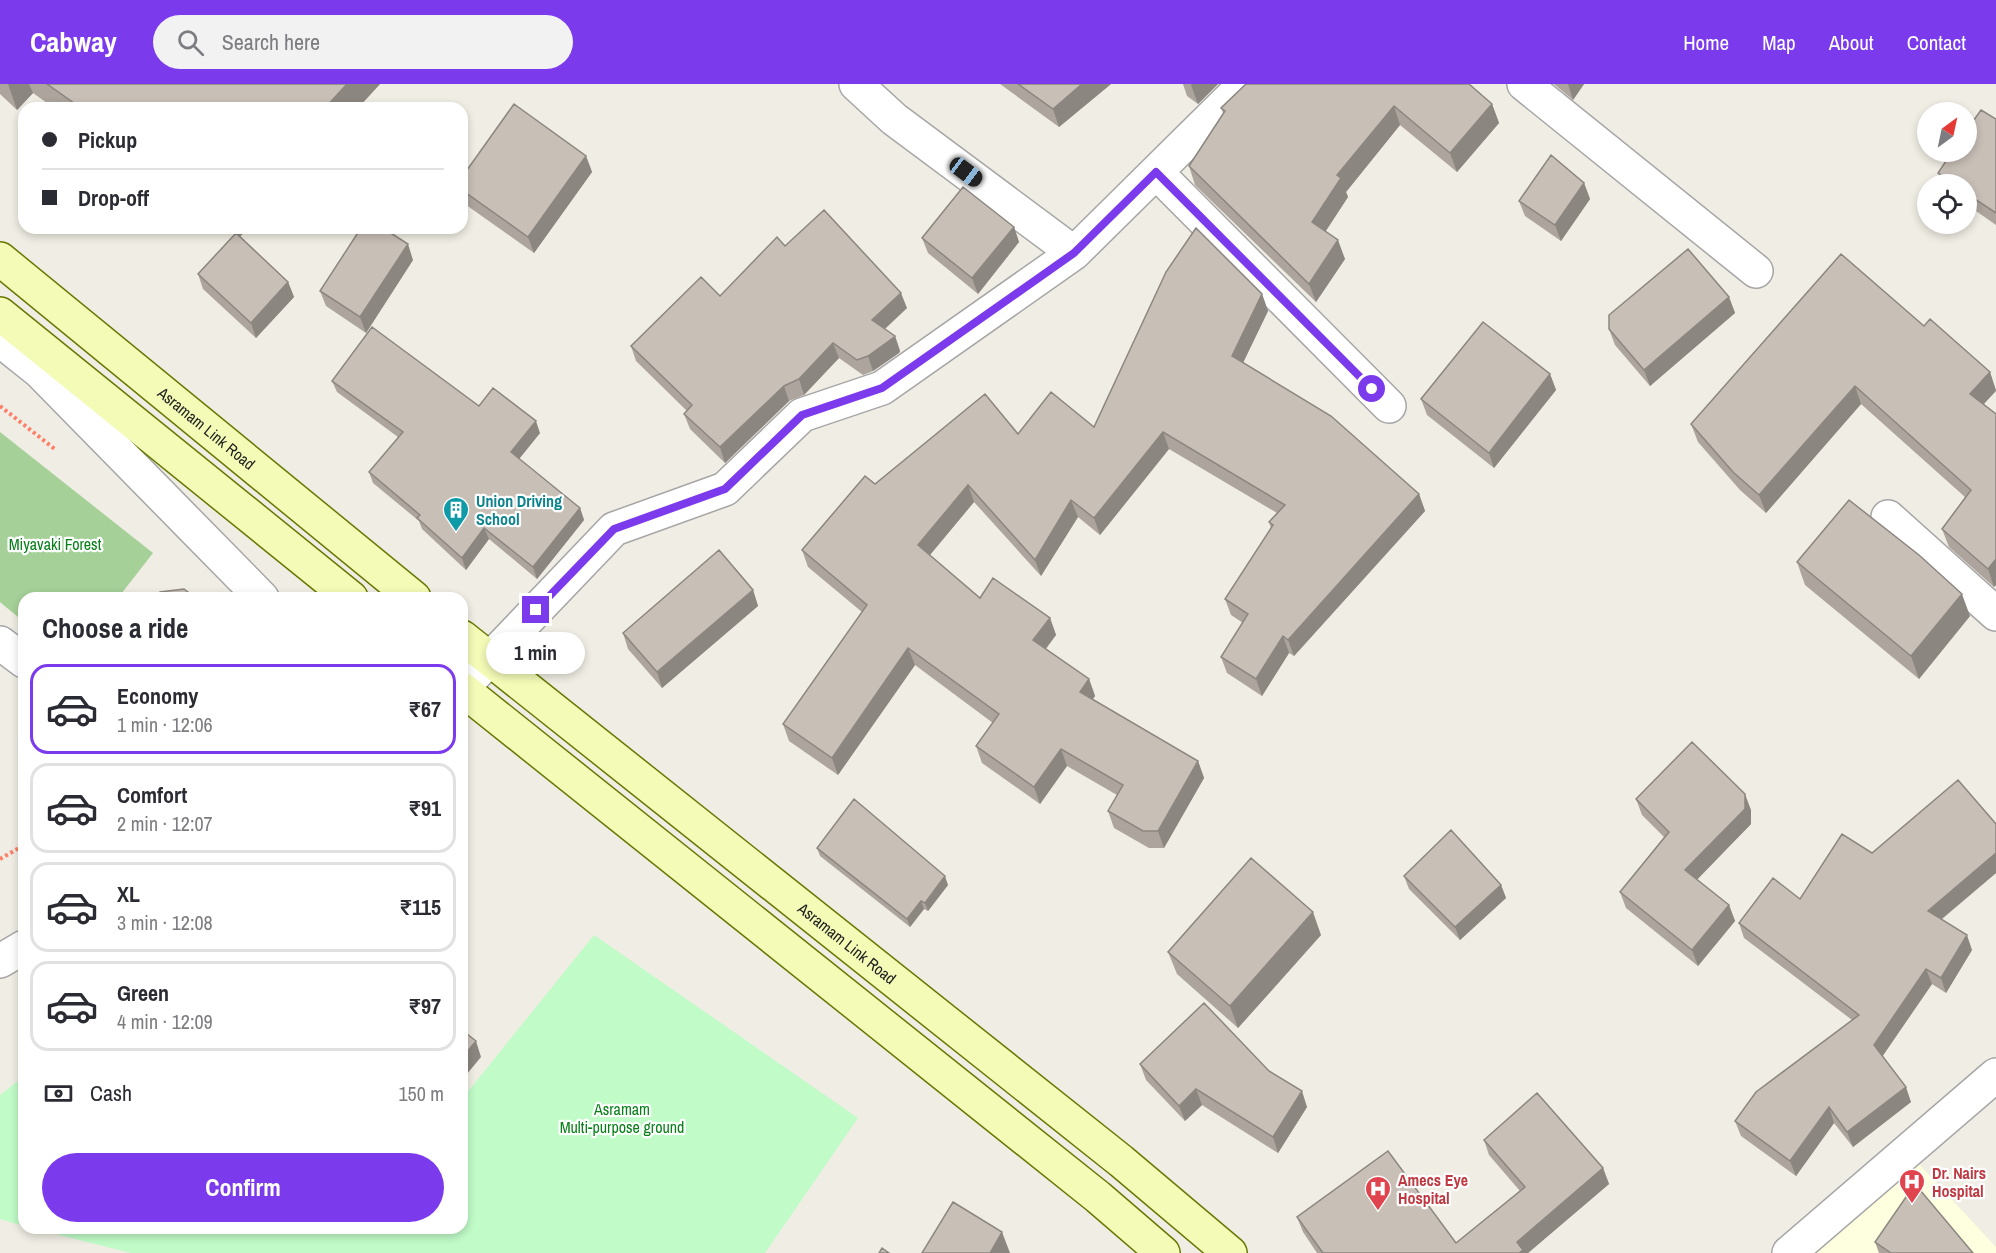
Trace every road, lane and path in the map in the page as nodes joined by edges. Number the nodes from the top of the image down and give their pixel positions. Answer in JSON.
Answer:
{"nodes":[{"id":1,"x":856,"y":84,"type":"edge"},
{"id":2,"x":1245,"y":84,"type":"edge"},
{"id":3,"x":1524,"y":84,"type":"edge"},
{"id":4,"x":1156,"y":172,"type":"junction"},
{"id":5,"x":1074,"y":253,"type":"junction"},
{"id":6,"x":0,"y":259,"type":"edge"},
{"id":7,"x":1756,"y":271,"type":"dead end"},
{"id":8,"x":0,"y":314,"type":"edge"},
{"id":9,"x":0,"y":340,"type":"edge"},
{"id":10,"x":1389,"y":406,"type":"dead end"},
{"id":11,"x":1888,"y":517,"type":"dead end"},
{"id":12,"x":256,"y":592,"type":"edge"},
{"id":13,"x":344,"y":592,"type":"edge"},
{"id":14,"x":407,"y":592,"type":"edge"},
{"id":15,"x":1996,"y":614,"type":"edge"},
{"id":16,"x":468,"y":642,"type":"edge"},
{"id":17,"x":0,"y":643,"type":"edge"},
{"id":18,"x":18,"y":656,"type":"edge"},
{"id":19,"x":489,"y":659,"type":"junction"},
{"id":20,"x":468,"y":682,"type":"edge"},
{"id":21,"x":468,"y":694,"type":"edge"},
{"id":22,"x":18,"y":848,"type":"edge"},
{"id":23,"x":0,"y":859,"type":"edge"},
{"id":24,"x":18,"y":950,"type":"edge"},
{"id":25,"x":0,"y":961,"type":"edge"},
{"id":26,"x":1996,"y":1075,"type":"edge"},
{"id":27,"x":1163,"y":1253,"type":"edge"},
{"id":28,"x":1230,"y":1253,"type":"edge"},
{"id":29,"x":1789,"y":1253,"type":"edge"}],
"edges":[{"from":1,"to":5,"type":"street"},
{"from":2,"to":4,"type":"street"},
{"from":3,"to":7,"type":"street"},
{"from":4,"to":5,"type":"street"},
{"from":4,"to":10,"type":"street"},
{"from":5,"to":19,"type":"street"},
{"from":6,"to":14,"type":"main road","name":"Asramam Link Road"},
{"from":8,"to":13,"type":"main road"},
{"from":9,"to":12,"type":"street"},
{"from":11,"to":15,"type":"street"},
{"from":16,"to":19,"type":"main road","name":"Asramam Link Road"},
{"from":17,"to":18,"type":"street"},
{"from":19,"to":20,"type":"street"},
{"from":19,"to":28,"type":"main road","name":"Asramam Link Road"},
{"from":21,"to":27,"type":"main road"},
{"from":22,"to":23,"type":"path"},
{"from":24,"to":25,"type":"street"},
{"from":26,"to":29,"type":"street"}]}
